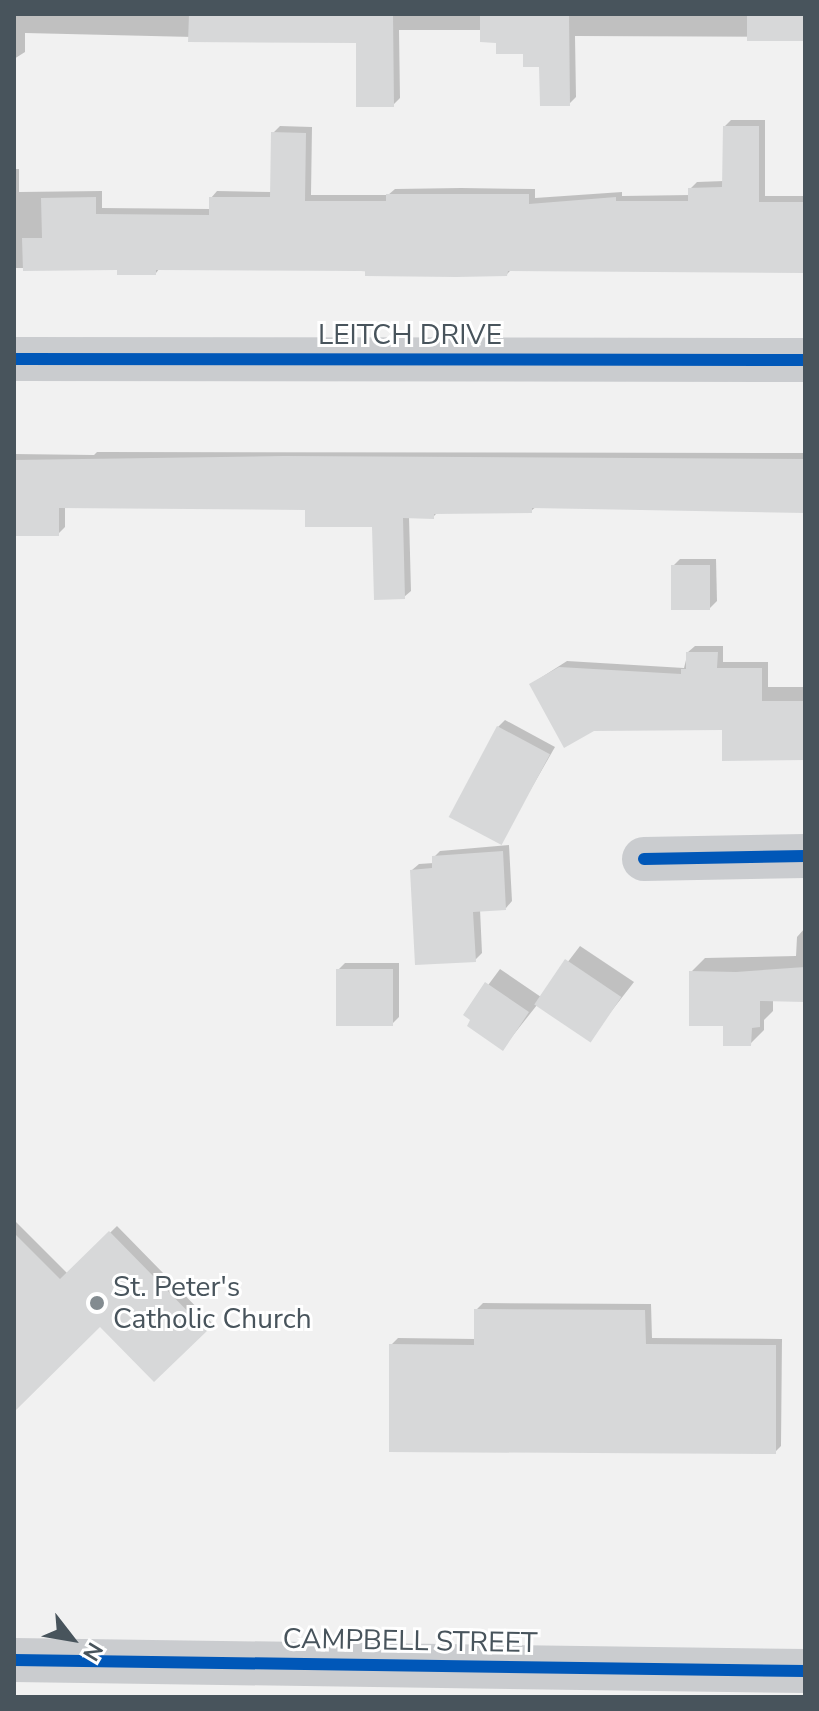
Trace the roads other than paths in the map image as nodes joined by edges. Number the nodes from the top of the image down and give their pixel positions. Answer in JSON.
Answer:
{"nodes":[{"id":1,"x":14,"y":359,"type":"edge"},
{"id":2,"x":805,"y":360,"type":"edge"},
{"id":3,"x":805,"y":856,"type":"edge"},
{"id":4,"x":644,"y":859,"type":"dead end"},
{"id":5,"x":14,"y":1660,"type":"edge"},
{"id":6,"x":805,"y":1671,"type":"edge"}],
"edges":[{"from":1,"to":2,"type":"street","name":"LEITCH DRIVE"},
{"from":3,"to":4,"type":"street"},
{"from":5,"to":6,"type":"street","name":"CAMPBELL STREET"}]}
